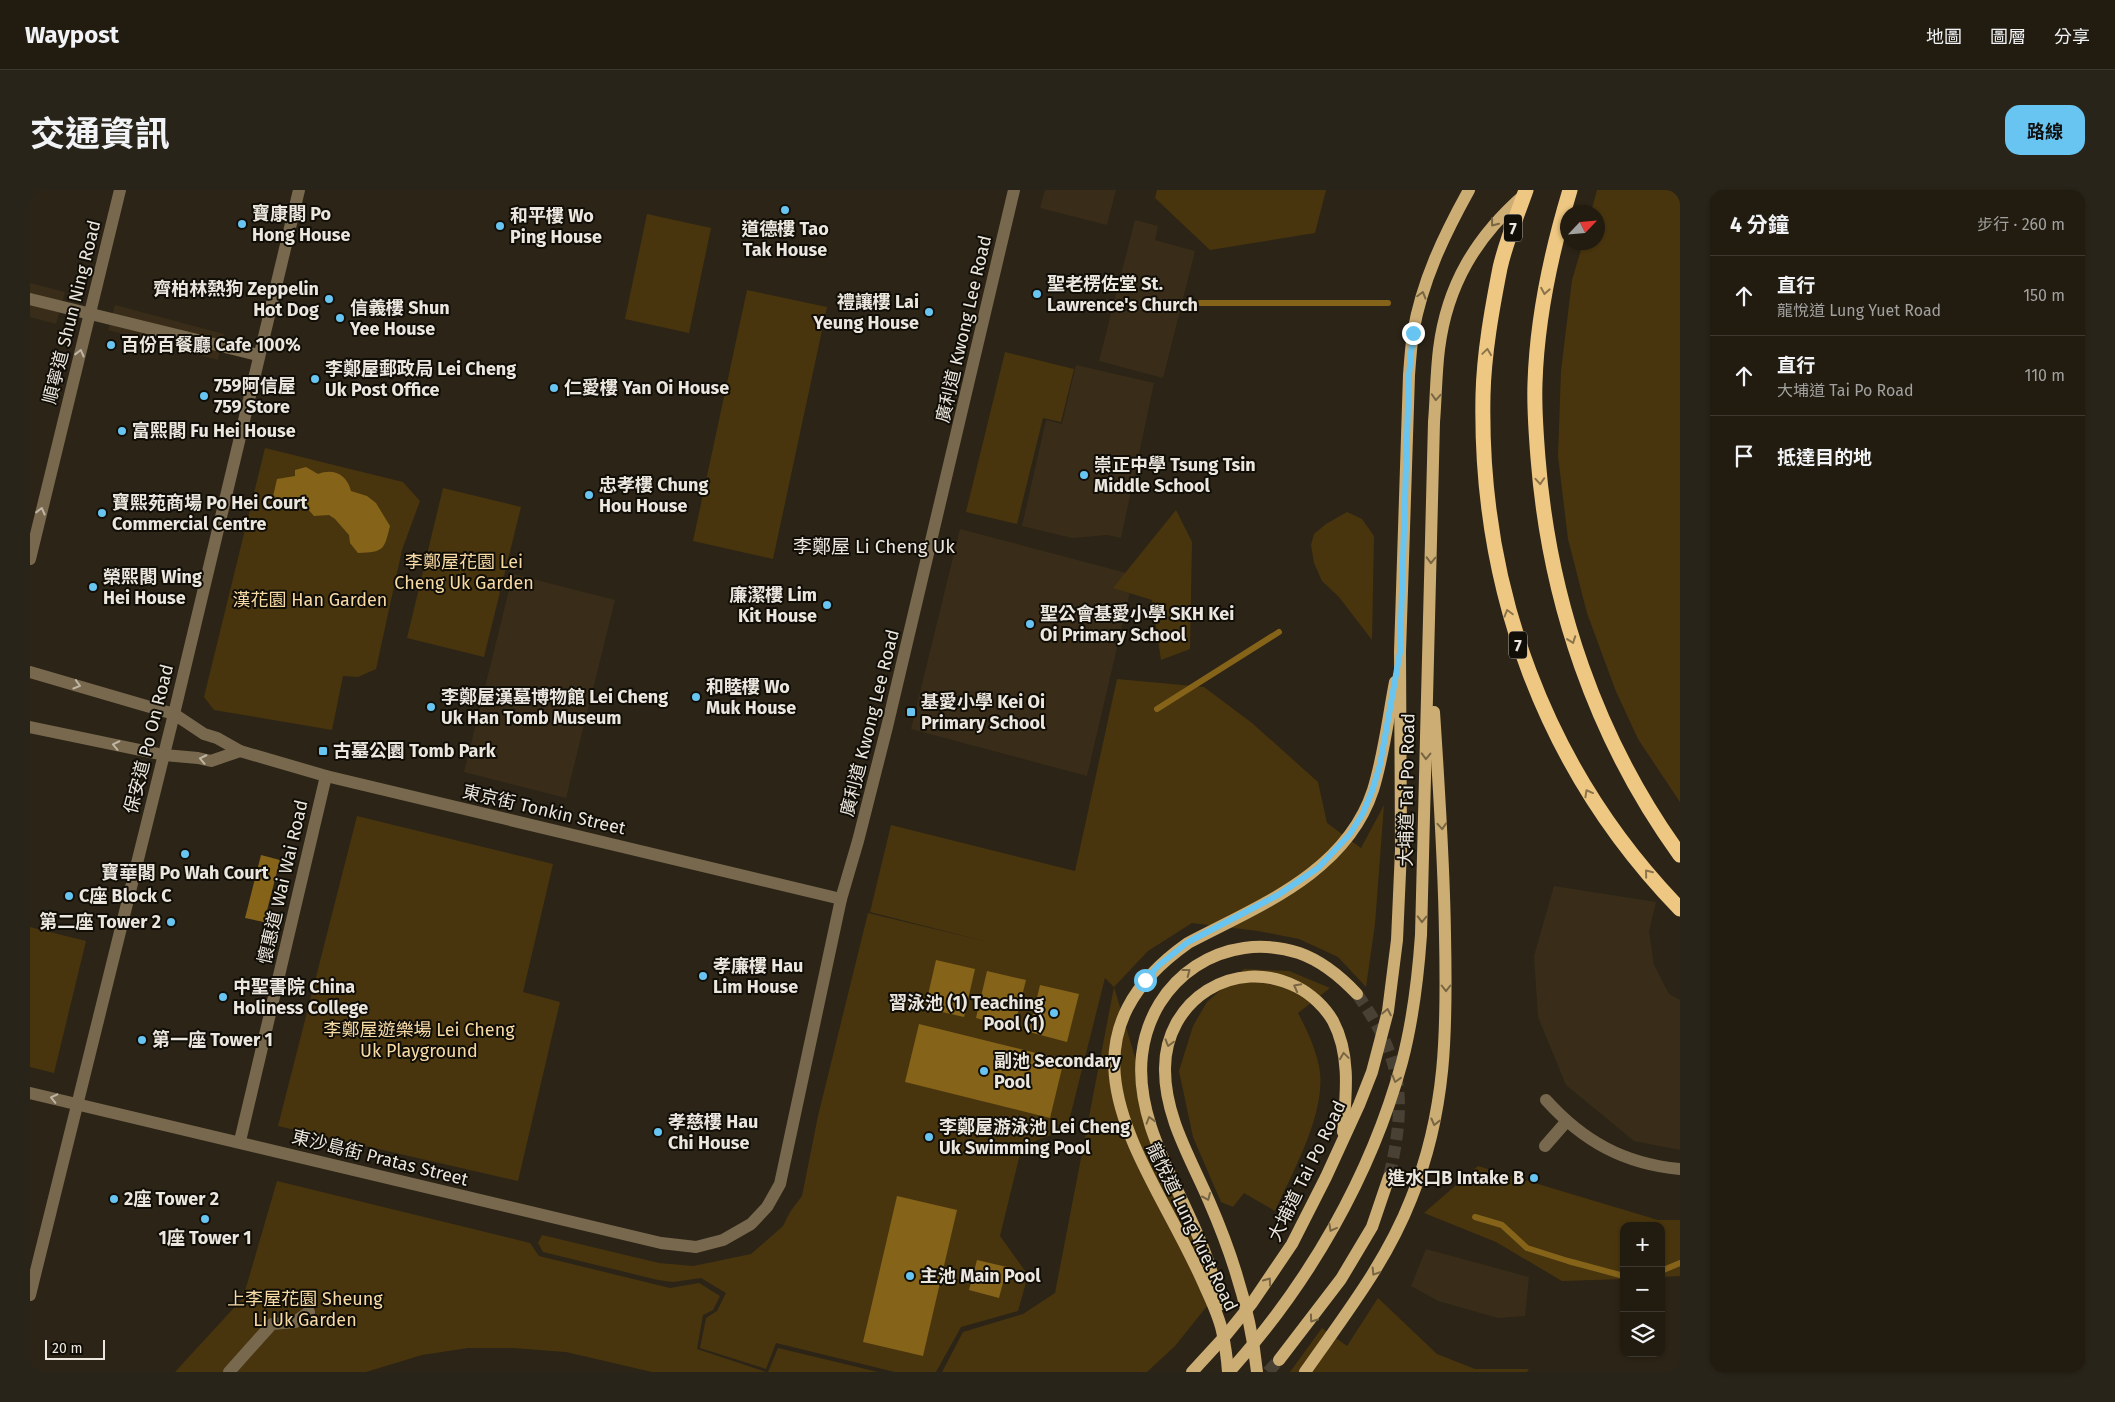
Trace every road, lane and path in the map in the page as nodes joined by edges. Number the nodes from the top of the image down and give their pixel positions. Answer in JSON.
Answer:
{"nodes":[{"id":1,"x":120,"y":190,"type":"edge"},
{"id":2,"x":299,"y":190,"type":"edge"},
{"id":3,"x":1014,"y":190,"type":"edge"},
{"id":4,"x":1469,"y":190,"type":"edge"},
{"id":5,"x":1526,"y":190,"type":"edge"},
{"id":6,"x":1530,"y":190,"type":"edge"},
{"id":7,"x":1570,"y":190,"type":"edge"},
{"id":8,"x":30,"y":299,"type":"edge"},
{"id":9,"x":89,"y":314,"type":"junction"},
{"id":10,"x":258,"y":355,"type":"junction"},
{"id":11,"x":30,"y":559,"type":"edge"},
{"id":12,"x":1429,"y":638,"type":"junction"},
{"id":13,"x":1400,"y":652,"type":"junction"},
{"id":14,"x":30,"y":672,"type":"edge"},
{"id":15,"x":174,"y":714,"type":"junction"},
{"id":16,"x":30,"y":727,"type":"edge"},
{"id":17,"x":240,"y":751,"type":"junction"},
{"id":18,"x":164,"y":754,"type":"junction"},
{"id":19,"x":326,"y":776,"type":"junction"},
{"id":20,"x":1680,"y":855,"type":"edge"},
{"id":21,"x":841,"y":899,"type":"junction"},
{"id":22,"x":1680,"y":909,"type":"edge"},
{"id":23,"x":1357,"y":994,"type":"tunnel mouth"},
{"id":24,"x":30,"y":1093,"type":"edge"},
{"id":25,"x":1546,"y":1100,"type":"dead end"},
{"id":26,"x":77,"y":1104,"type":"junction"},
{"id":27,"x":1566,"y":1122,"type":"junction"},
{"id":28,"x":1343,"y":1140,"type":"junction"},
{"id":29,"x":240,"y":1141,"type":"junction"},
{"id":30,"x":1545,"y":1146,"type":"dead end"},
{"id":31,"x":1680,"y":1169,"type":"edge"},
{"id":32,"x":1389,"y":1177,"type":"tunnel mouth"},
{"id":33,"x":723,"y":1240,"type":"joint"},
{"id":34,"x":30,"y":1295,"type":"edge"},
{"id":35,"x":309,"y":1312,"type":"dead end"},
{"id":36,"x":1222,"y":1330,"type":"junction"},
{"id":37,"x":1280,"y":1360,"type":"tunnel mouth"},
{"id":38,"x":229,"y":1372,"type":"edge"},
{"id":39,"x":1192,"y":1372,"type":"edge"},
{"id":40,"x":1229,"y":1372,"type":"edge"},
{"id":41,"x":1257,"y":1372,"type":"edge"},
{"id":42,"x":1305,"y":1372,"type":"edge"}],
"edges":[{"from":1,"to":9,"type":"street","name":"順寧道 Shun Ning Road"},
{"from":2,"to":10,"type":"street","name":"保安道 Po On Road"},
{"from":3,"to":21,"type":"street","name":"廣利道 Kwong Lee Road"},
{"from":13,"to":4,"type":"main road","name":"大埔道 Tai Po Road","one_way":true},
{"from":22,"to":5,"type":"highway","number":"7","one_way":true},
{"from":6,"to":12,"type":"main road","name":"大埔道 Tai Po Road","one_way":true},
{"from":7,"to":20,"type":"highway","one_way":true},
{"from":8,"to":9,"type":"street"},
{"from":9,"to":10,"type":"street"},
{"from":11,"to":9,"type":"street","name":"順寧道 Shun Ning Road","one_way":true},
{"from":10,"to":15,"type":"street","name":"保安道 Po On Road"},
{"from":12,"to":40,"type":"main road","name":"大埔道 Tai Po Road","one_way":true},
{"from":12,"to":42,"type":"main road","one_way":true},
{"from":28,"to":13,"type":"main road","name":"大埔道 Tai Po Road","one_way":true},
{"from":13,"to":36,"type":"main road","name":"龍悅道 Lung Yuet Road"},
{"from":14,"to":15,"type":"street","name":"東京街 Tonkin Street","one_way":true},
{"from":15,"to":17,"type":"street","name":"東京街 Tonkin Street"},
{"from":15,"to":18,"type":"street","name":"保安道 Po On Road"},
{"from":18,"to":16,"type":"street","one_way":true},
{"from":17,"to":18,"type":"street","one_way":true},
{"from":17,"to":19,"type":"street","name":"東京街 Tonkin Street"},
{"from":18,"to":26,"type":"street","name":"保安道 Po On Road"},
{"from":19,"to":21,"type":"street","name":"東京街 Tonkin Street"},
{"from":19,"to":29,"type":"street","name":"懷惠道 Wai Wai Road"},
{"from":21,"to":33,"type":"street","name":"廣利道 Kwong Lee Road"},
{"from":36,"to":23,"type":"main road","one_way":true},
{"from":26,"to":24,"type":"street","name":"東沙島街 Pratas Street","one_way":true},
{"from":25,"to":27,"type":"street"},
{"from":26,"to":29,"type":"street","name":"東沙島街 Pratas Street"},
{"from":26,"to":34,"type":"street","name":"保安道 Po On Road"},
{"from":27,"to":30,"type":"street"},
{"from":27,"to":31,"type":"street"},
{"from":39,"to":28,"type":"main road","name":"大埔道 Tai Po Road","one_way":true},
{"from":28,"to":41,"type":"main road","one_way":true},
{"from":29,"to":33,"type":"street","name":"東沙島街 Pratas Street"},
{"from":32,"to":37,"type":"main road","one_way":true},
{"from":35,"to":38,"type":"street"},
{"from":36,"to":40,"type":"main road","name":"龍悅道 Lung Yuet Road"}]}
